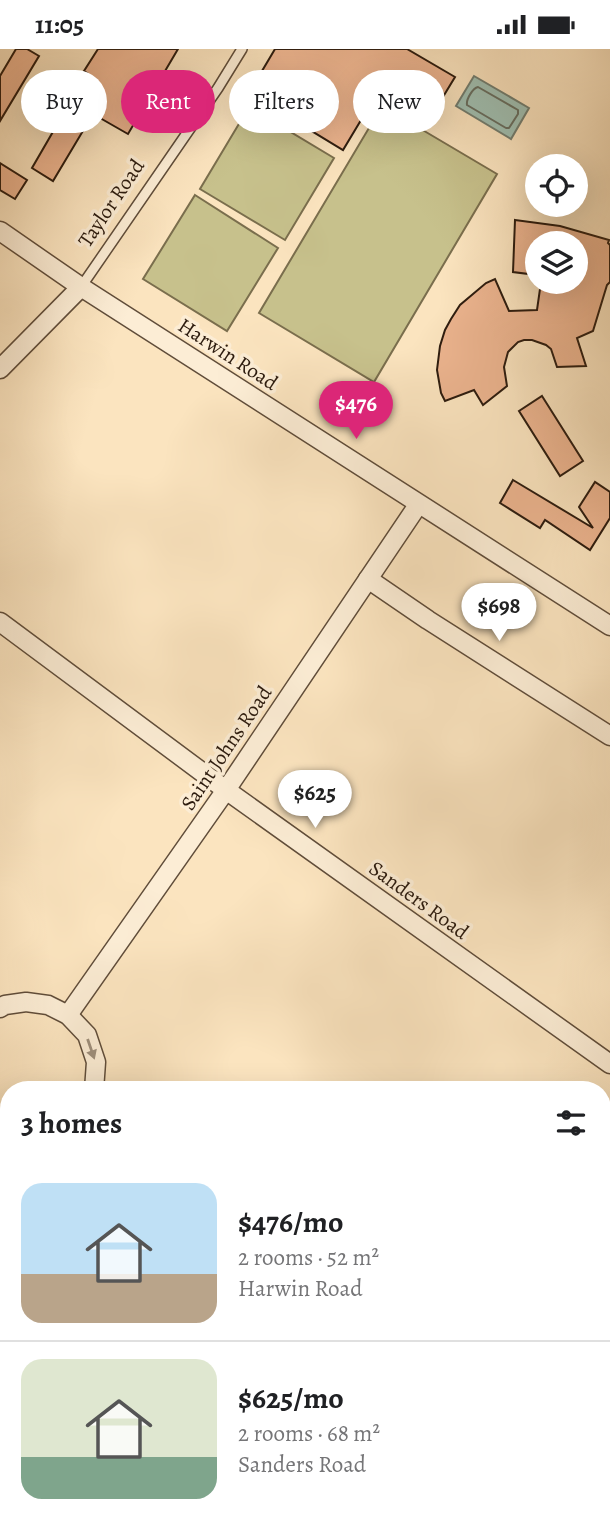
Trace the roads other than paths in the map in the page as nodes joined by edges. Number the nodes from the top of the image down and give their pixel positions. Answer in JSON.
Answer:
{"nodes":[{"id":1,"x":242,"y":49,"type":"edge"},
{"id":2,"x":0,"y":231,"type":"edge"},
{"id":3,"x":81,"y":287,"type":"junction"},
{"id":4,"x":0,"y":369,"type":"edge"},
{"id":5,"x":418,"y":505,"type":"junction"},
{"id":6,"x":368,"y":579,"type":"junction"},
{"id":7,"x":0,"y":622,"type":"edge"},
{"id":8,"x":610,"y":626,"type":"edge"},
{"id":9,"x":610,"y":736,"type":"edge"},
{"id":10,"x":226,"y":790,"type":"junction"},
{"id":11,"x":0,"y":1008,"type":"edge"},
{"id":12,"x":68,"y":1015,"type":"junction"},
{"id":13,"x":610,"y":1064,"type":"edge"},
{"id":14,"x":94,"y":1081,"type":"edge"}],
"edges":[{"from":1,"to":3,"type":"lane","name":"Taylor Road"},
{"from":2,"to":3,"type":"street","name":"Harwin Road"},
{"from":3,"to":4,"type":"street","name":"Taylor Road"},
{"from":3,"to":5,"type":"street","name":"Harwin Road"},
{"from":5,"to":6,"type":"street","name":"Saint Johns Road"},
{"from":5,"to":8,"type":"street","name":"Harwin Road"},
{"from":6,"to":9,"type":"street"},
{"from":6,"to":10,"type":"street","name":"Saint Johns Road"},
{"from":7,"to":10,"type":"street","name":"Sanders Road"},
{"from":10,"to":12,"type":"street","name":"Saint Johns Road"},
{"from":10,"to":13,"type":"street","name":"Sanders Road"},
{"from":11,"to":12,"type":"street"},
{"from":12,"to":14,"type":"street","one_way":true}]}
